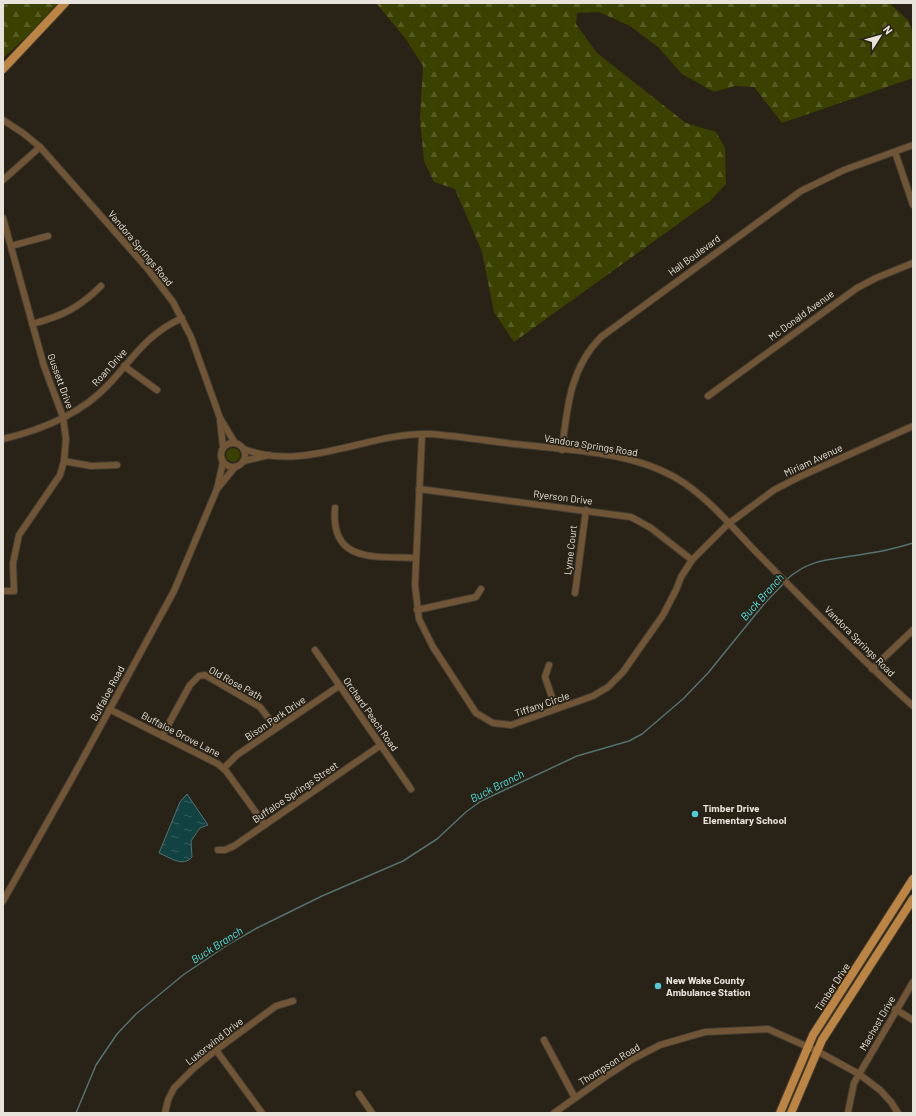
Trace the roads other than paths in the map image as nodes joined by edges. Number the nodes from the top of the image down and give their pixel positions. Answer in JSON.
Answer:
{"nodes":[{"id":1,"x":65,"y":3,"type":"edge"},
{"id":2,"x":3,"y":69,"type":"edge"},
{"id":3,"x":3,"y":120,"type":"edge"},
{"id":4,"x":913,"y":146,"type":"edge"},
{"id":5,"x":40,"y":147,"type":"junction"},
{"id":6,"x":895,"y":152,"type":"junction"},
{"id":7,"x":3,"y":180,"type":"edge"},
{"id":8,"x":913,"y":205,"type":"edge"},
{"id":9,"x":3,"y":218,"type":"edge"},
{"id":10,"x":48,"y":236,"type":"dead end"},
{"id":11,"x":11,"y":246,"type":"junction"},
{"id":12,"x":913,"y":263,"type":"edge"},
{"id":13,"x":101,"y":286,"type":"dead end"},
{"id":14,"x":182,"y":318,"type":"junction"},
{"id":15,"x":32,"y":324,"type":"junction"},
{"id":16,"x":124,"y":366,"type":"junction"},
{"id":17,"x":157,"y":390,"type":"dead end"},
{"id":18,"x":708,"y":396,"type":"dead end"},
{"id":19,"x":63,"y":418,"type":"junction"},
{"id":20,"x":220,"y":418,"type":"junction"},
{"id":21,"x":913,"y":426,"type":"edge"},
{"id":22,"x":422,"y":435,"type":"junction"},
{"id":23,"x":3,"y":439,"type":"edge"},
{"id":24,"x":235,"y":443,"type":"junction"},
{"id":25,"x":223,"y":447,"type":"junction"},
{"id":26,"x":244,"y":449,"type":"junction"},
{"id":27,"x":562,"y":450,"type":"junction"},
{"id":28,"x":270,"y":455,"type":"junction"},
{"id":29,"x":64,"y":461,"type":"junction"},
{"id":30,"x":244,"y":461,"type":"junction"},
{"id":31,"x":222,"y":462,"type":"junction"},
{"id":32,"x":117,"y":465,"type":"dead end"},
{"id":33,"x":235,"y":467,"type":"junction"},
{"id":34,"x":217,"y":489,"type":"junction"},
{"id":35,"x":419,"y":489,"type":"junction"},
{"id":36,"x":335,"y":508,"type":"dead end"},
{"id":37,"x":586,"y":510,"type":"junction"},
{"id":38,"x":728,"y":524,"type":"junction"},
{"id":39,"x":416,"y":558,"type":"junction"},
{"id":40,"x":692,"y":560,"type":"junction"},
{"id":41,"x":481,"y":589,"type":"dead end"},
{"id":42,"x":3,"y":591,"type":"edge"},
{"id":43,"x":575,"y":593,"type":"dead end"},
{"id":44,"x":417,"y":610,"type":"junction"},
{"id":45,"x":913,"y":630,"type":"edge"},
{"id":46,"x":315,"y":650,"type":"dead end"},
{"id":47,"x":549,"y":665,"type":"dead end"},
{"id":48,"x":872,"y":669,"type":"junction"},
{"id":49,"x":339,"y":686,"type":"junction"},
{"id":50,"x":913,"y":706,"type":"edge"},
{"id":51,"x":109,"y":709,"type":"junction"},
{"id":52,"x":556,"y":709,"type":"junction"},
{"id":53,"x":276,"y":728,"type":"junction"},
{"id":54,"x":162,"y":736,"type":"junction"},
{"id":55,"x":381,"y":746,"type":"junction"},
{"id":56,"x":224,"y":768,"type":"junction"},
{"id":57,"x":411,"y":789,"type":"dead end"},
{"id":58,"x":265,"y":825,"type":"junction"},
{"id":59,"x":218,"y":850,"type":"dead end"},
{"id":60,"x":913,"y":879,"type":"edge"},
{"id":61,"x":913,"y":899,"type":"edge"},
{"id":62,"x":3,"y":901,"type":"edge"},
{"id":63,"x":913,"y":982,"type":"edge"},
{"id":64,"x":293,"y":1000,"type":"dead end"},
{"id":65,"x":895,"y":1010,"type":"junction"},
{"id":66,"x":913,"y":1020,"type":"edge"},
{"id":67,"x":544,"y":1040,"type":"dead end"},
{"id":68,"x":808,"y":1046,"type":"junction"},
{"id":69,"x":216,"y":1050,"type":"junction"},
{"id":70,"x":817,"y":1050,"type":"junction"},
{"id":71,"x":859,"y":1074,"type":"junction"},
{"id":72,"x":359,"y":1094,"type":"dead end"},
{"id":73,"x":575,"y":1098,"type":"junction"},
{"id":74,"x":848,"y":1112,"type":"dead end"},
{"id":75,"x":165,"y":1113,"type":"edge"},
{"id":76,"x":262,"y":1113,"type":"edge"},
{"id":77,"x":372,"y":1113,"type":"edge"},
{"id":78,"x":554,"y":1113,"type":"edge"},
{"id":79,"x":780,"y":1113,"type":"edge"},
{"id":80,"x":792,"y":1113,"type":"edge"},
{"id":81,"x":898,"y":1113,"type":"edge"}],
"edges":[{"from":1,"to":2,"type":"main road"},
{"from":3,"to":5,"type":"street","name":"Vandora Springs Road"},
{"from":4,"to":6,"type":"street","name":"Hall Boulevard"},
{"from":5,"to":7,"type":"street"},
{"from":5,"to":14,"type":"street","name":"Vandora Springs Road"},
{"from":6,"to":8,"type":"street"},
{"from":6,"to":27,"type":"street","name":"Hall Boulevard"},
{"from":9,"to":11,"type":"street","name":"Gussett Drive"},
{"from":10,"to":11,"type":"street"},
{"from":11,"to":15,"type":"street","name":"Gussett Drive"},
{"from":12,"to":18,"type":"street","name":"Mc Donald Avenue"},
{"from":13,"to":15,"type":"street"},
{"from":14,"to":16,"type":"street","name":"Roan Drive"},
{"from":14,"to":20,"type":"street","name":"Vandora Springs Road"},
{"from":15,"to":19,"type":"street","name":"Gussett Drive"},
{"from":16,"to":17,"type":"street"},
{"from":16,"to":19,"type":"street","name":"Roan Drive"},
{"from":19,"to":23,"type":"street","name":"Roan Drive"},
{"from":19,"to":29,"type":"street","name":"Gussett Drive"},
{"from":20,"to":24,"type":"street","name":"Vandora Springs Road"},
{"from":20,"to":25,"type":"street","name":"Vandora Springs Road"},
{"from":21,"to":38,"type":"street","name":"Miriam Avenue"},
{"from":22,"to":27,"type":"street","name":"Vandora Springs Road"},
{"from":22,"to":28,"type":"street","name":"Vandora Springs Road"},
{"from":22,"to":35,"type":"street","name":"Tiffany Circle"},
{"from":24,"to":25,"type":"street"},
{"from":24,"to":26,"type":"street"},
{"from":25,"to":31,"type":"street"},
{"from":26,"to":28,"type":"street","name":"Vandora Springs Road"},
{"from":26,"to":30,"type":"street"},
{"from":27,"to":38,"type":"street","name":"Vandora Springs Road"},
{"from":28,"to":30,"type":"street","name":"Vandora Springs Road"},
{"from":29,"to":32,"type":"street"},
{"from":29,"to":42,"type":"street","name":"Gussett Drive"},
{"from":30,"to":33,"type":"street"},
{"from":31,"to":33,"type":"street"},
{"from":31,"to":34,"type":"street","name":"Buffaloe Road"},
{"from":33,"to":34,"type":"street","name":"Buffaloe Road"},
{"from":34,"to":51,"type":"street","name":"Buffaloe Road"},
{"from":35,"to":37,"type":"street","name":"Ryerson Drive"},
{"from":35,"to":39,"type":"street","name":"Tiffany Circle"},
{"from":36,"to":39,"type":"street"},
{"from":37,"to":40,"type":"street","name":"Ryerson Drive"},
{"from":37,"to":43,"type":"street","name":"Lyme Court"},
{"from":38,"to":40,"type":"street","name":"Tiffany Circle"},
{"from":38,"to":48,"type":"street","name":"Vandora Springs Road"},
{"from":39,"to":44,"type":"street","name":"Tiffany Circle"},
{"from":40,"to":52,"type":"street","name":"Tiffany Circle"},
{"from":41,"to":44,"type":"street"},
{"from":44,"to":52,"type":"street","name":"Tiffany Circle"},
{"from":45,"to":48,"type":"street"},
{"from":46,"to":49,"type":"street","name":"Orchard Peach Road"},
{"from":47,"to":52,"type":"street"},
{"from":48,"to":50,"type":"street","name":"Vandora Springs Road"},
{"from":49,"to":53,"type":"street","name":"Bison Park Drive"},
{"from":49,"to":55,"type":"street","name":"Orchard Peach Road"},
{"from":51,"to":54,"type":"street","name":"Buffaloe Grove Lane"},
{"from":51,"to":62,"type":"street","name":"Buffaloe Road"},
{"from":53,"to":54,"type":"street","name":"Old Rose Path"},
{"from":53,"to":56,"type":"street","name":"Bison Park Drive"},
{"from":54,"to":56,"type":"street","name":"Buffaloe Grove Lane"},
{"from":55,"to":57,"type":"street","name":"Orchard Peach Road"},
{"from":55,"to":58,"type":"street","name":"Buffaloe Springs Street"},
{"from":56,"to":58,"type":"street","name":"Buffaloe Grove Lane"},
{"from":58,"to":59,"type":"street","name":"Buffaloe Springs Street"},
{"from":60,"to":68,"type":"main road","name":"Timber Drive"},
{"from":61,"to":70,"type":"main road","name":"Timber Drive"},
{"from":63,"to":65,"type":"street","name":"Machost Drive"},
{"from":64,"to":69,"type":"street","name":"Luxorwind Drive"},
{"from":65,"to":66,"type":"street"},
{"from":65,"to":71,"type":"street","name":"Machost Drive"},
{"from":67,"to":73,"type":"street"},
{"from":68,"to":70,"type":"street","name":"Thompson Road"},
{"from":68,"to":73,"type":"street","name":"Thompson Road"},
{"from":68,"to":79,"type":"main road","name":"Timber Drive"},
{"from":69,"to":75,"type":"street","name":"Luxorwind Drive"},
{"from":69,"to":76,"type":"street"},
{"from":70,"to":71,"type":"street","name":"Thompson Road"},
{"from":70,"to":80,"type":"main road","name":"Timber Drive"},
{"from":71,"to":74,"type":"street","name":"Machost Drive"},
{"from":71,"to":81,"type":"street","name":"Thompson Road"},
{"from":72,"to":77,"type":"street"},
{"from":73,"to":78,"type":"street","name":"Thompson Road"}]}
